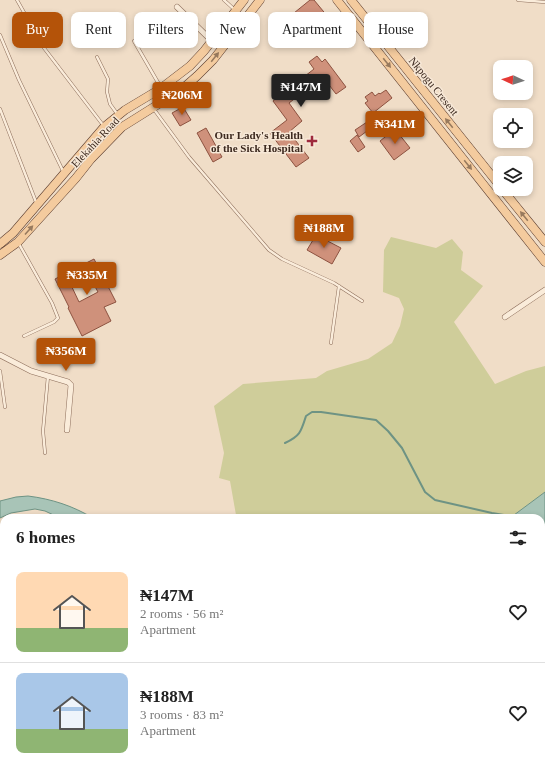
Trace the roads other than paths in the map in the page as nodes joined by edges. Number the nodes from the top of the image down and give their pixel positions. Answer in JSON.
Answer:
{"nodes":[{"id":1,"x":17,"y":0,"type":"edge"},
{"id":2,"x":224,"y":0,"type":"edge"},
{"id":3,"x":244,"y":0,"type":"edge"},
{"id":4,"x":260,"y":0,"type":"edge"},
{"id":5,"x":337,"y":0,"type":"edge"},
{"id":6,"x":351,"y":0,"type":"edge"},
{"id":7,"x":518,"y":0,"type":"edge"},
{"id":8,"x":545,"y":2,"type":"edge"},
{"id":9,"x":177,"y":7,"type":"dead end"},
{"id":10,"x":236,"y":11,"type":"joint"},
{"id":11,"x":206,"y":35,"type":"edge"},
{"id":12,"x":0,"y":36,"type":"edge"},
{"id":13,"x":138,"y":48,"type":"edge"},
{"id":14,"x":206,"y":48,"type":"edge"},
{"id":15,"x":97,"y":57,"type":"dead end"},
{"id":16,"x":162,"y":88,"type":"junction"},
{"id":17,"x":153,"y":108,"type":"junction"},
{"id":18,"x":0,"y":109,"type":"edge"},
{"id":19,"x":118,"y":116,"type":"junction"},
{"id":20,"x":104,"y":127,"type":"junction"},
{"id":21,"x":64,"y":174,"type":"junction"},
{"id":22,"x":493,"y":177,"type":"edge"},
{"id":23,"x":508,"y":196,"type":"edge"},
{"id":24,"x":37,"y":205,"type":"junction"},
{"id":25,"x":18,"y":242,"type":"junction"},
{"id":26,"x":545,"y":242,"type":"edge"},
{"id":27,"x":0,"y":244,"type":"edge"},
{"id":28,"x":0,"y":255,"type":"edge"},
{"id":29,"x":545,"y":262,"type":"edge"},
{"id":30,"x":339,"y":286,"type":"junction"},
{"id":31,"x":545,"y":290,"type":"edge"},
{"id":32,"x":362,"y":301,"type":"dead end"},
{"id":33,"x":505,"y":317,"type":"dead end"},
{"id":34,"x":24,"y":336,"type":"dead end"},
{"id":35,"x":331,"y":343,"type":"dead end"},
{"id":36,"x":0,"y":355,"type":"edge"},
{"id":37,"x":0,"y":371,"type":"edge"},
{"id":38,"x":48,"y":376,"type":"junction"},
{"id":39,"x":4,"y":407,"type":"dead end"},
{"id":40,"x":67,"y":430,"type":"dead end"},
{"id":41,"x":45,"y":454,"type":"dead end"}],
"edges":[{"from":1,"to":20,"type":"lane"},
{"from":2,"to":10,"type":"lane"},
{"from":3,"to":10,"type":"main road","name":"Elekahia Road"},
{"from":17,"to":4,"type":"main road","name":"Elekahia Road","one_way":true},
{"from":5,"to":29,"type":"main road","name":"Nkpogu Cresent","one_way":true},
{"from":22,"to":6,"type":"main road","name":"Nkpogu Cresent","one_way":true},
{"from":7,"to":8,"type":"lane"},
{"from":9,"to":11,"type":"street"},
{"from":12,"to":21,"type":"lane"},
{"from":13,"to":16,"type":"lane"},
{"from":14,"to":16,"type":"main road","name":"Elekahia Road"},
{"from":15,"to":19,"type":"lane"},
{"from":16,"to":19,"type":"main road","name":"Elekahia Road"},
{"from":25,"to":17,"type":"main road","name":"Elekahia Road","one_way":true},
{"from":17,"to":30,"type":"lane"},
{"from":18,"to":24,"type":"lane"},
{"from":19,"to":20,"type":"main road","name":"Elekahia Road"},
{"from":20,"to":21,"type":"main road","name":"Elekahia Road"},
{"from":21,"to":24,"type":"main road","name":"Elekahia Road"},
{"from":26,"to":23,"type":"main road","one_way":true},
{"from":24,"to":27,"type":"main road","name":"Elekahia Road"},
{"from":25,"to":28,"type":"main road","name":"Elekahia Road"},
{"from":25,"to":34,"type":"lane"},
{"from":30,"to":32,"type":"lane"},
{"from":30,"to":35,"type":"lane"},
{"from":31,"to":33,"type":"street"},
{"from":36,"to":38,"type":"street"},
{"from":37,"to":39,"type":"lane"},
{"from":38,"to":40,"type":"street"},
{"from":38,"to":41,"type":"lane"}]}
